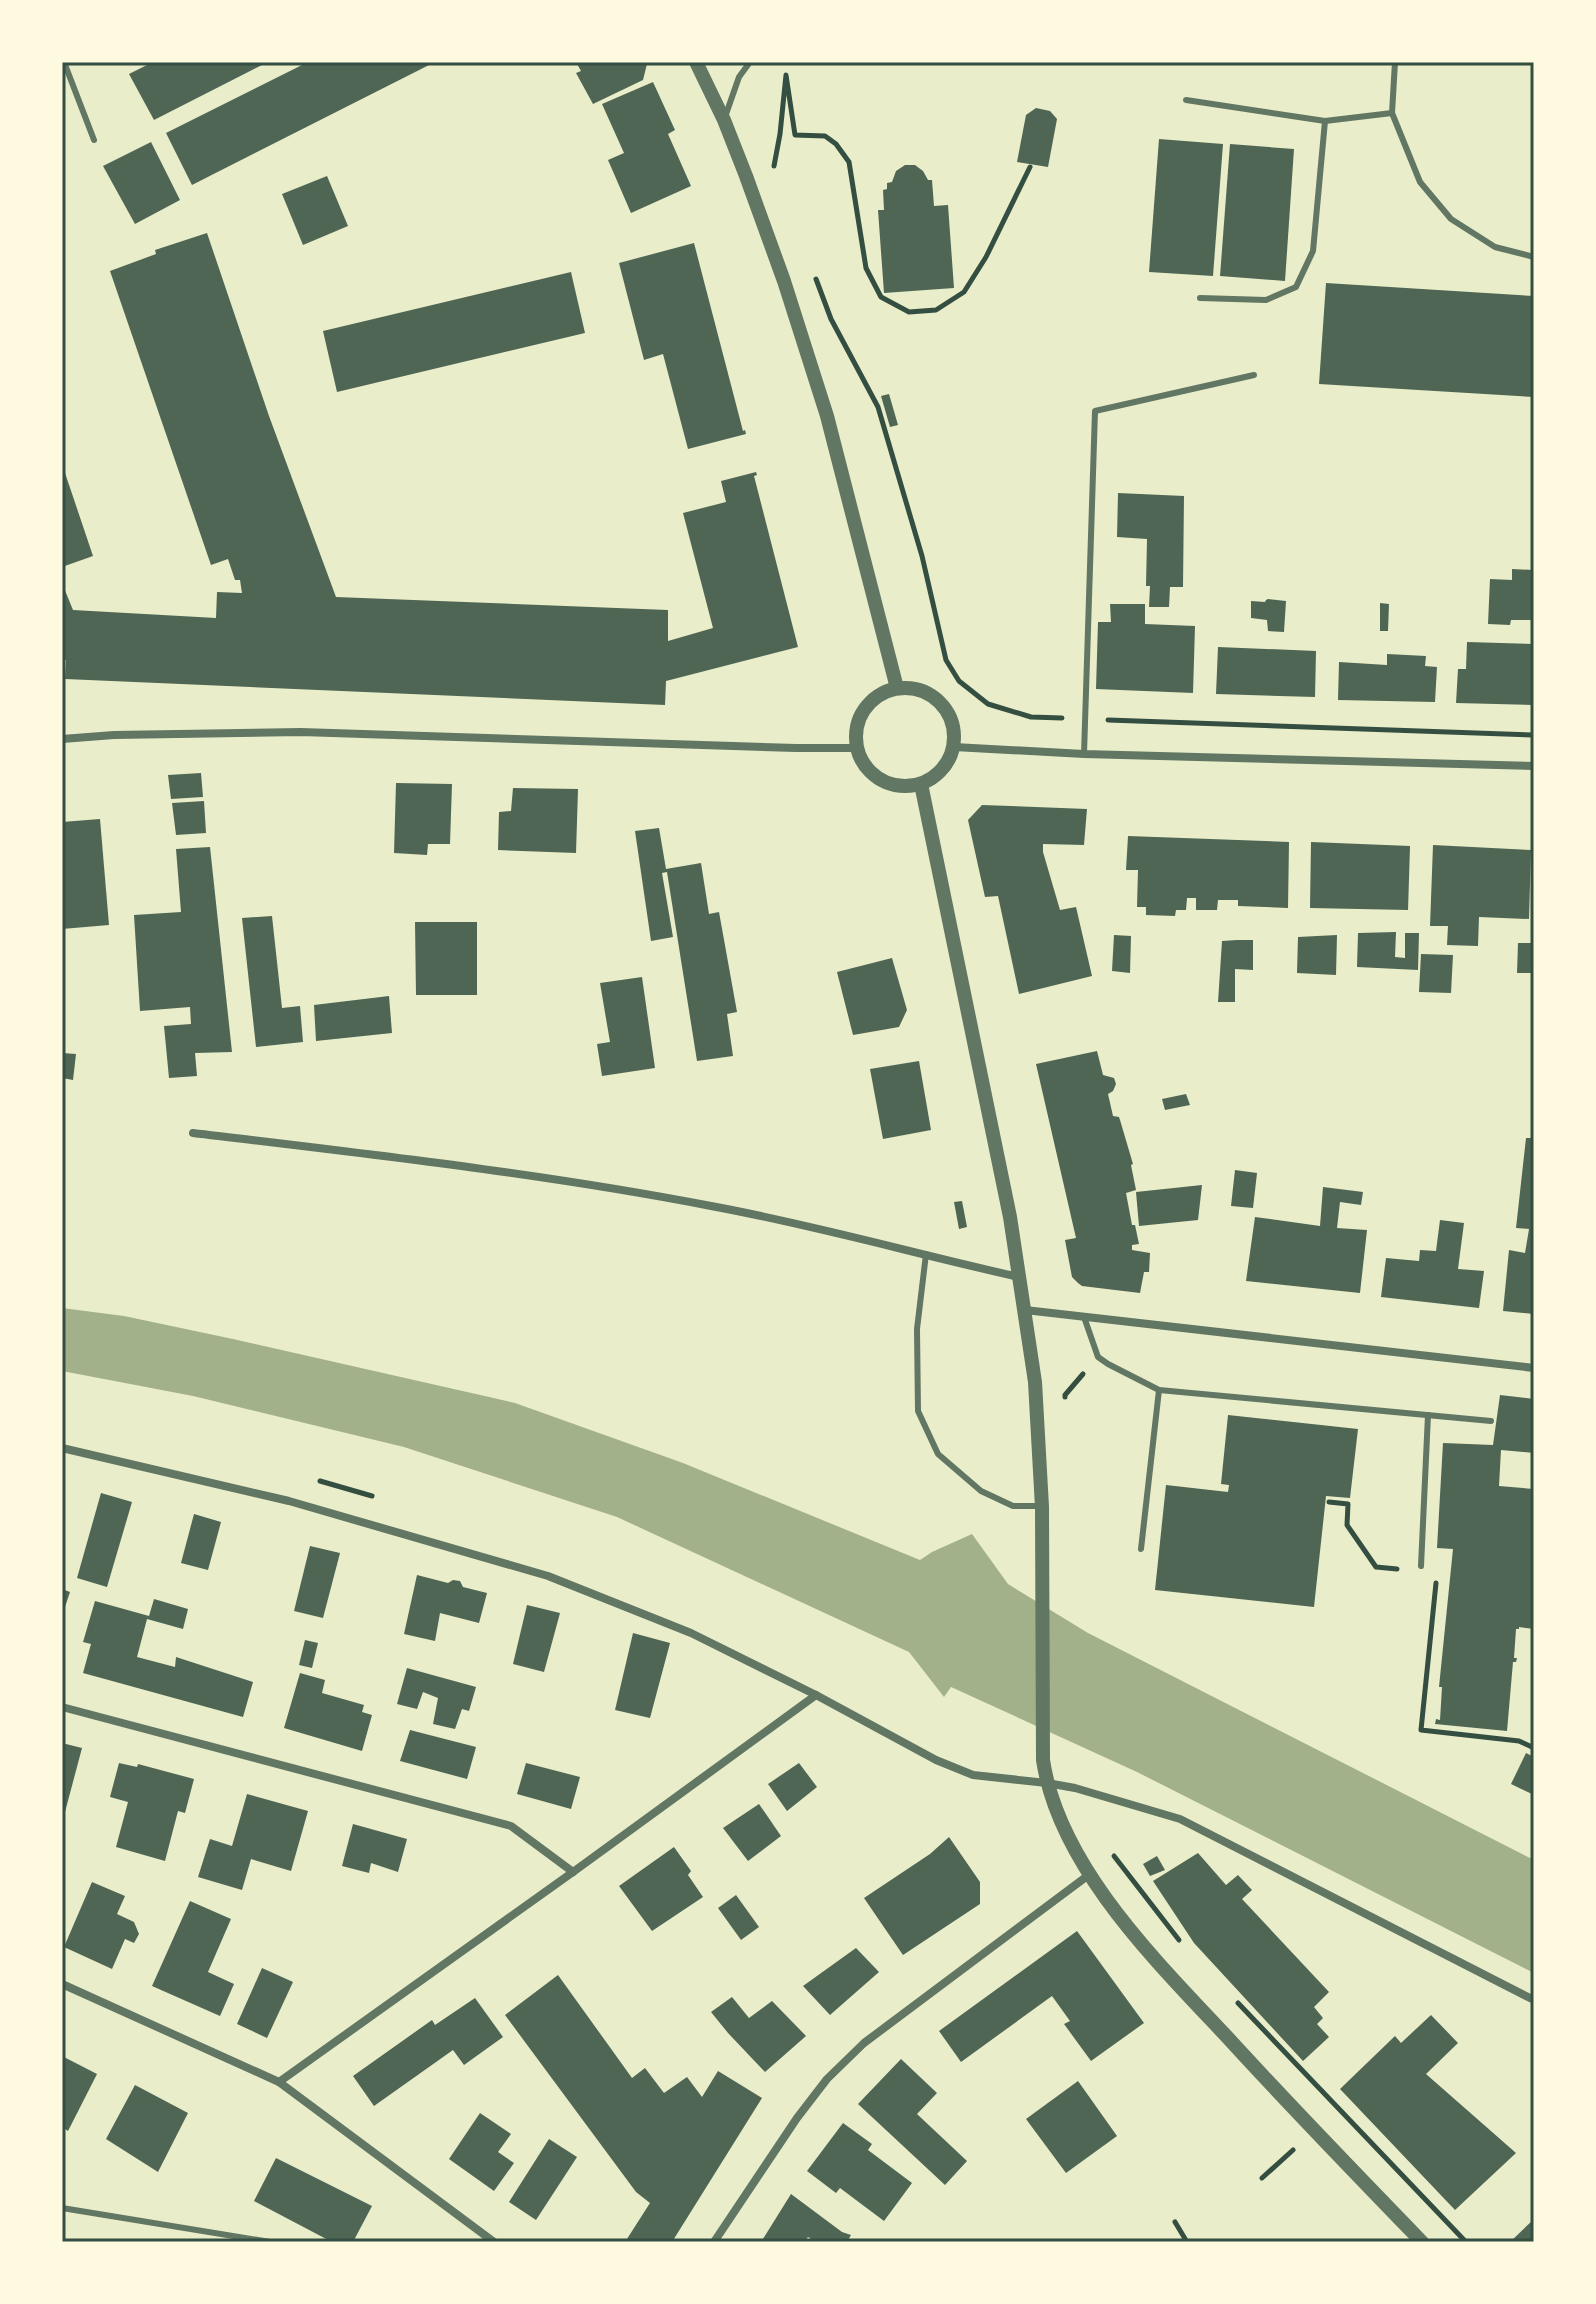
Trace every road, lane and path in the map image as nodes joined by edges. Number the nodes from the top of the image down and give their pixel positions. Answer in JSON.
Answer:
{"nodes":[{"id":1,"x":64,"y":62,"type":"edge"},
{"id":2,"x":696,"y":62,"type":"edge"},
{"id":3,"x":750,"y":62,"type":"edge"},
{"id":4,"x":1395,"y":62,"type":"edge"},
{"id":5,"x":1186,"y":100,"type":"dead end"},
{"id":6,"x":1392,"y":113,"type":"junction"},
{"id":7,"x":724,"y":120,"type":"junction"},
{"id":8,"x":1325,"y":121,"type":"junction"},
{"id":9,"x":780,"y":134,"type":"junction"},
{"id":10,"x":795,"y":135,"type":"junction"},
{"id":11,"x":94,"y":140,"type":"dead end"},
{"id":12,"x":774,"y":166,"type":"dead end"},
{"id":13,"x":1030,"y":167,"type":"dead end"},
{"id":14,"x":1534,"y":257,"type":"edge"},
{"id":15,"x":1200,"y":298,"type":"dead end"},
{"id":16,"x":1254,"y":375,"type":"dead end"},
{"id":17,"x":897,"y":688,"type":"junction"},
{"id":18,"x":62,"y":739,"type":"edge"},
{"id":19,"x":954,"y":747,"type":"junction"},
{"id":20,"x":856,"y":748,"type":"junction"},
{"id":21,"x":1084,"y":754,"type":"junction"},
{"id":22,"x":1534,"y":766,"type":"edge"},
{"id":23,"x":921,"y":784,"type":"junction"},
{"id":24,"x":193,"y":1133,"type":"dead end"},
{"id":25,"x":926,"y":1254,"type":"junction"},
{"id":26,"x":1020,"y":1277,"type":"junction"},
{"id":27,"x":1025,"y":1310,"type":"junction"},
{"id":28,"x":1084,"y":1317,"type":"junction"},
{"id":29,"x":1534,"y":1368,"type":"edge"},
{"id":30,"x":1159,"y":1390,"type":"junction"},
{"id":31,"x":1428,"y":1415,"type":"junction"},
{"id":32,"x":1491,"y":1421,"type":"dead end"},
{"id":33,"x":62,"y":1448,"type":"edge"},
{"id":34,"x":1329,"y":1502,"type":"dead end"},
{"id":35,"x":1042,"y":1507,"type":"junction"},
{"id":36,"x":1141,"y":1549,"type":"dead end"},
{"id":37,"x":1421,"y":1566,"type":"dead end"},
{"id":38,"x":1405,"y":1570,"type":"dead end"},
{"id":39,"x":1437,"y":1573,"type":"dead end"},
{"id":40,"x":816,"y":1695,"type":"junction"},
{"id":41,"x":62,"y":1707,"type":"edge"},
{"id":42,"x":1534,"y":1748,"type":"edge"},
{"id":43,"x":1047,"y":1783,"type":"junction"},
{"id":44,"x":1108,"y":1848,"type":"dead end"},
{"id":45,"x":573,"y":1872,"type":"junction"},
{"id":46,"x":1090,"y":1874,"type":"junction"},
{"id":47,"x":1187,"y":1950,"type":"dead end"},
{"id":48,"x":62,"y":1984,"type":"edge"},
{"id":49,"x":1230,"y":1995,"type":"dead end"},
{"id":50,"x":1534,"y":2000,"type":"edge"},
{"id":51,"x":279,"y":2082,"type":"junction"},
{"id":52,"x":1293,"y":2150,"type":"dead end"},
{"id":53,"x":1262,"y":2178,"type":"dead end"},
{"id":54,"x":62,"y":2208,"type":"edge"},
{"id":55,"x":1175,"y":2222,"type":"dead end"},
{"id":56,"x":270,"y":2242,"type":"edge"},
{"id":57,"x":494,"y":2242,"type":"edge"},
{"id":58,"x":714,"y":2242,"type":"edge"},
{"id":59,"x":1187,"y":2242,"type":"edge"},
{"id":60,"x":1422,"y":2242,"type":"edge"},
{"id":61,"x":1466,"y":2242,"type":"edge"}],
"edges":[{"from":1,"to":11,"type":"lane"},
{"from":2,"to":7,"type":"street"},
{"from":3,"to":7,"type":"lane"},
{"from":4,"to":6,"type":"lane"},
{"from":5,"to":8,"type":"lane"},
{"from":6,"to":8,"type":"lane"},
{"from":6,"to":14,"type":"lane"},
{"from":7,"to":17,"type":"street"},
{"from":8,"to":15,"type":"lane"},
{"from":9,"to":10,"type":"path"},
{"from":9,"to":10,"type":"path"},
{"from":9,"to":12,"type":"path"},
{"from":10,"to":13,"type":"path"},
{"from":16,"to":21,"type":"lane"},
{"from":17,"to":19,"type":"street"},
{"from":17,"to":20,"type":"street"},
{"from":18,"to":20,"type":"street"},
{"from":19,"to":21,"type":"street"},
{"from":19,"to":23,"type":"street"},
{"from":20,"to":23,"type":"street"},
{"from":21,"to":22,"type":"street"},
{"from":23,"to":26,"type":"street"},
{"from":24,"to":25,"type":"street"},
{"from":25,"to":26,"type":"street"},
{"from":25,"to":35,"type":"lane"},
{"from":26,"to":27,"type":"street"},
{"from":27,"to":28,"type":"street"},
{"from":27,"to":35,"type":"street"},
{"from":28,"to":29,"type":"street"},
{"from":28,"to":30,"type":"lane"},
{"from":30,"to":31,"type":"lane"},
{"from":30,"to":36,"type":"lane"},
{"from":31,"to":32,"type":"lane"},
{"from":31,"to":37,"type":"lane"},
{"from":33,"to":40,"type":"street"},
{"from":34,"to":38,"type":"path"},
{"from":35,"to":43,"type":"street"},
{"from":39,"to":42,"type":"path"},
{"from":40,"to":43,"type":"street"},
{"from":40,"to":45,"type":"street"},
{"from":41,"to":45,"type":"street"},
{"from":43,"to":46,"type":"street"},
{"from":43,"to":50,"type":"street"},
{"from":44,"to":47,"type":"path"},
{"from":45,"to":51,"type":"street"},
{"from":46,"to":58,"type":"street"},
{"from":46,"to":60,"type":"street"},
{"from":48,"to":51,"type":"street"},
{"from":49,"to":61,"type":"path"},
{"from":51,"to":57,"type":"street"},
{"from":52,"to":53,"type":"path"},
{"from":54,"to":56,"type":"lane"},
{"from":55,"to":59,"type":"path"}]}
